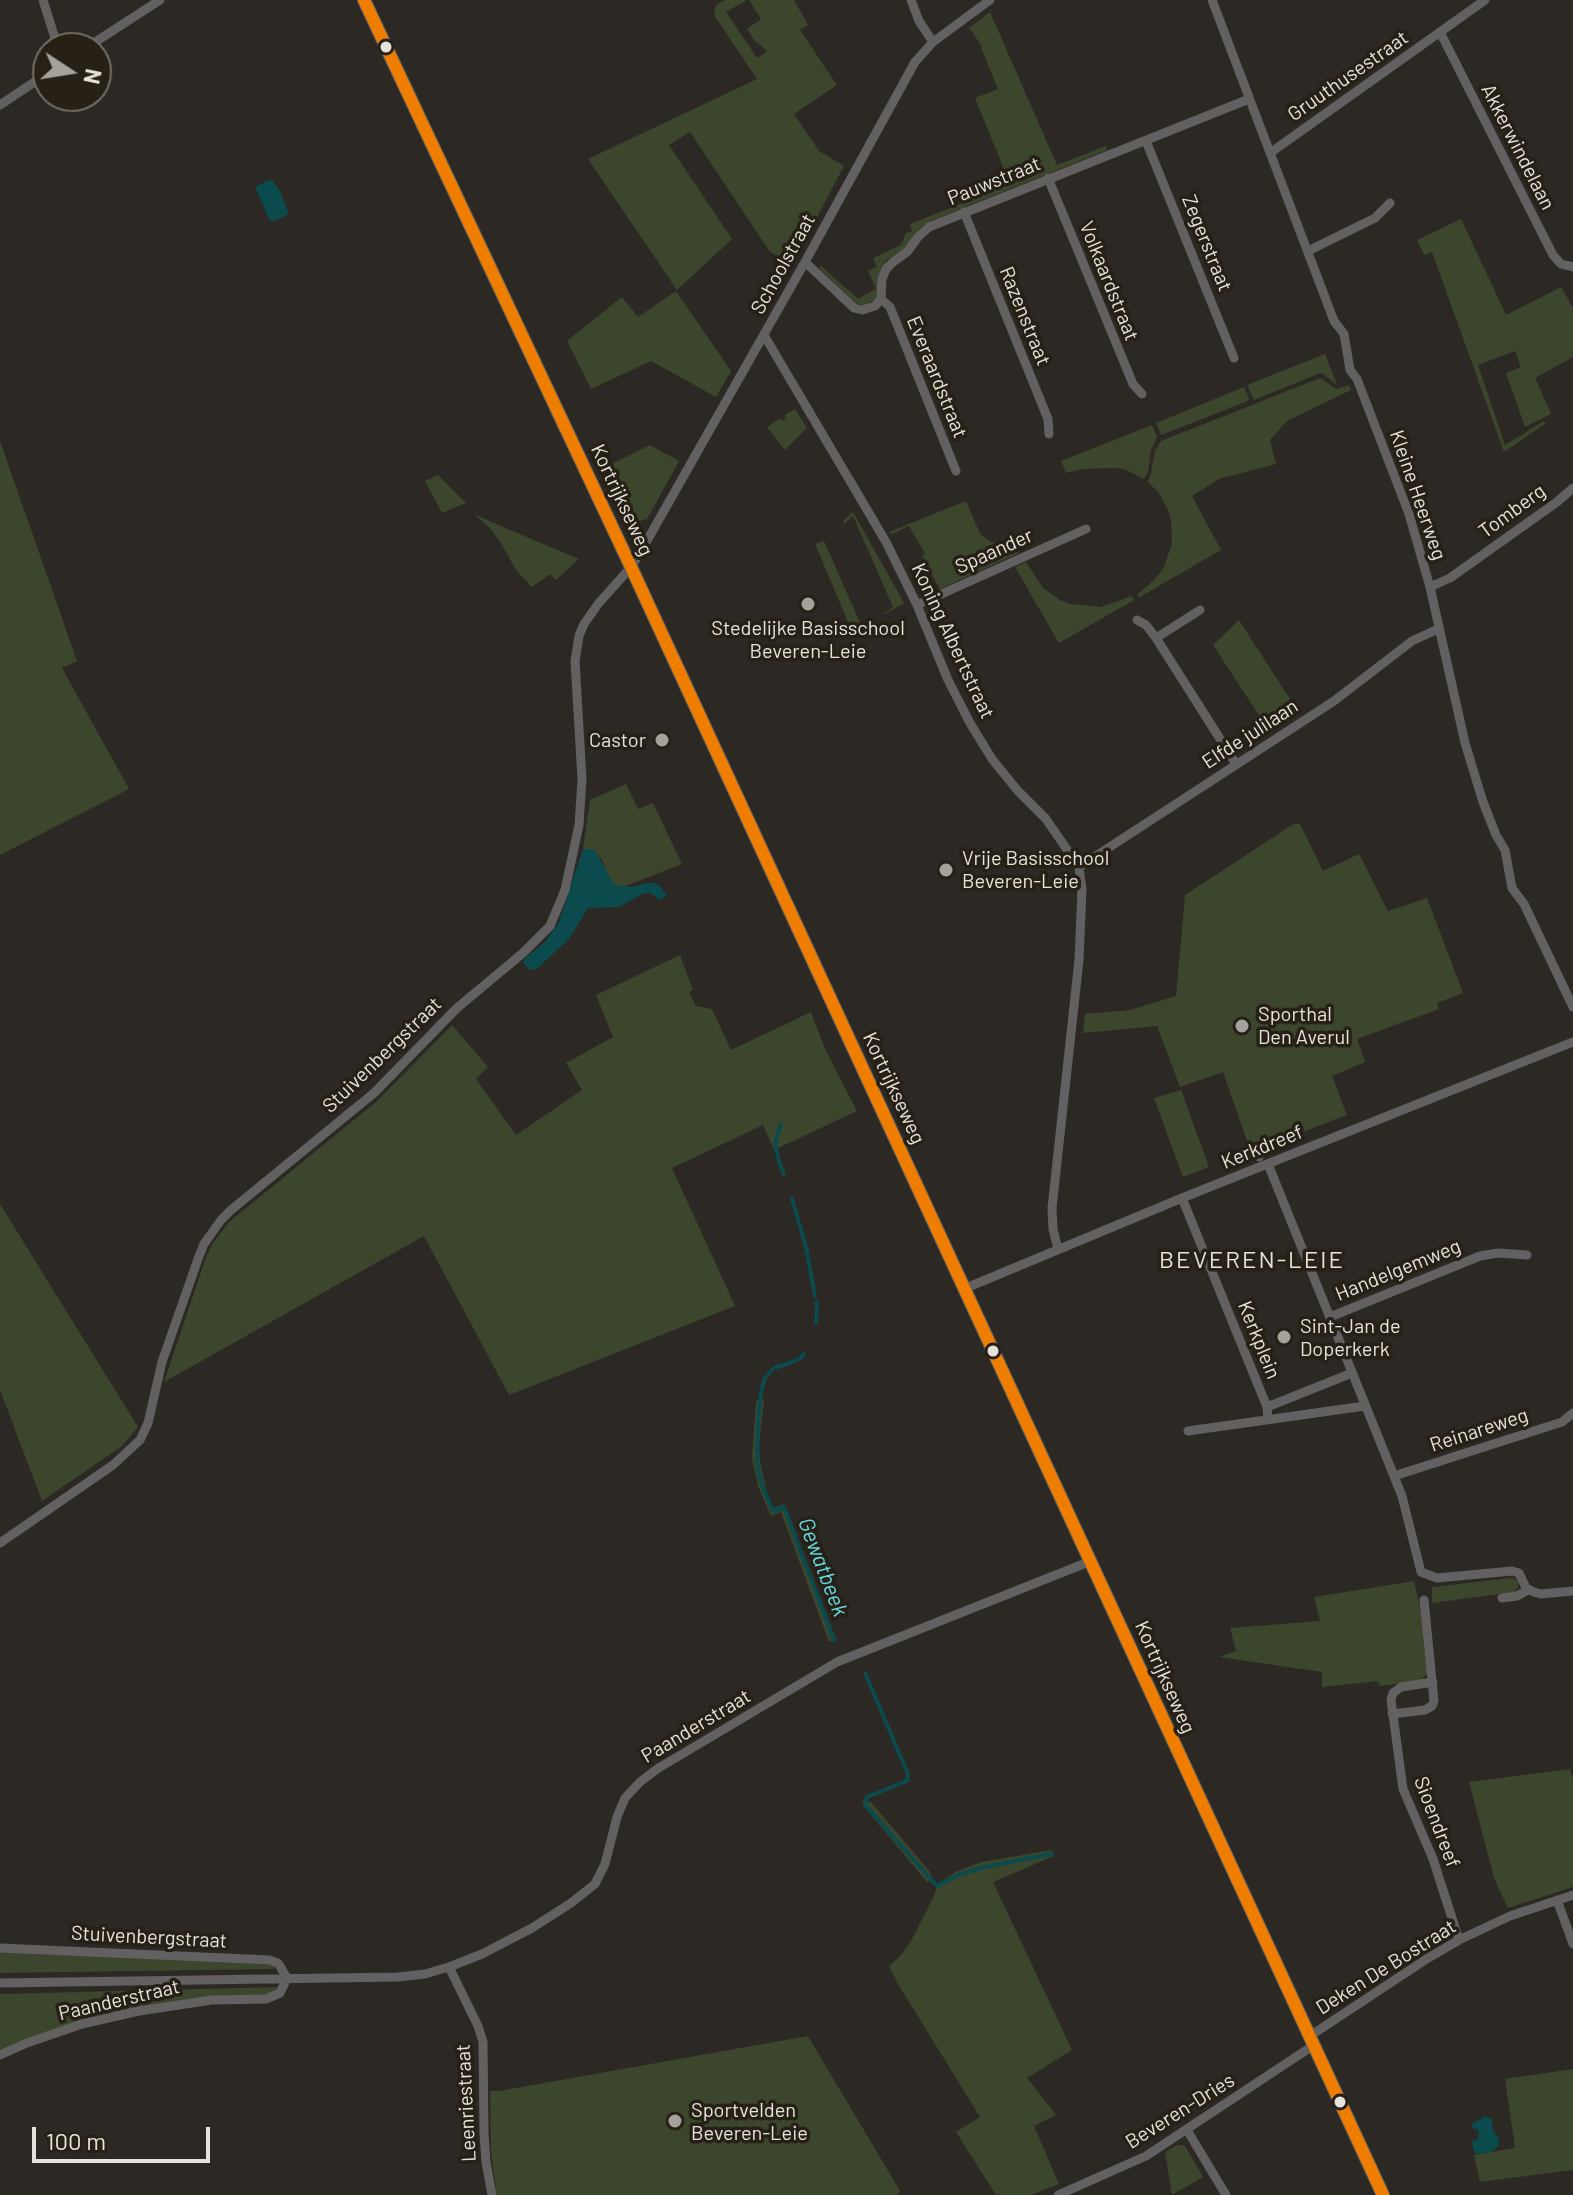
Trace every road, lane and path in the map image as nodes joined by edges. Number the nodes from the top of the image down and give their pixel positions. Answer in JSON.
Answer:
{"nodes":[{"id":1,"x":43,"y":0,"type":"edge"},
{"id":2,"x":160,"y":0,"type":"edge"},
{"id":3,"x":364,"y":0,"type":"edge"},
{"id":4,"x":911,"y":0,"type":"edge"},
{"id":5,"x":990,"y":0,"type":"edge"},
{"id":6,"x":1212,"y":0,"type":"edge"},
{"id":7,"x":1485,"y":0,"type":"edge"},
{"id":8,"x":53,"y":32,"type":"edge"},
{"id":9,"x":111,"y":32,"type":"edge"},
{"id":10,"x":1440,"y":32,"type":"junction"},
{"id":11,"x":933,"y":42,"type":"junction"},
{"id":12,"x":32,"y":84,"type":"edge"},
{"id":13,"x":1249,"y":99,"type":"junction"},
{"id":14,"x":0,"y":105,"type":"edge"},
{"id":15,"x":1146,"y":141,"type":"junction"},
{"id":16,"x":1270,"y":153,"type":"junction"},
{"id":17,"x":1048,"y":178,"type":"junction"},
{"id":18,"x":1390,"y":203,"type":"dead end"},
{"id":19,"x":964,"y":212,"type":"junction"},
{"id":20,"x":1308,"y":251,"type":"junction"},
{"id":21,"x":805,"y":262,"type":"junction"},
{"id":22,"x":1573,"y":267,"type":"edge"},
{"id":23,"x":881,"y":299,"type":"junction"},
{"id":24,"x":764,"y":335,"type":"junction"},
{"id":25,"x":1234,"y":358,"type":"dead end"},
{"id":26,"x":1142,"y":394,"type":"dead end"},
{"id":27,"x":1049,"y":434,"type":"dead end"},
{"id":28,"x":956,"y":471,"type":"dead end"},
{"id":29,"x":1573,"y":488,"type":"edge"},
{"id":30,"x":1086,"y":529,"type":"dead end"},
{"id":31,"x":631,"y":567,"type":"junction"},
{"id":32,"x":1430,"y":587,"type":"junction"},
{"id":33,"x":917,"y":605,"type":"junction"},
{"id":34,"x":1200,"y":610,"type":"dead end"},
{"id":35,"x":1137,"y":620,"type":"dead end"},
{"id":36,"x":1438,"y":629,"type":"junction"},
{"id":37,"x":1156,"y":638,"type":"junction"},
{"id":38,"x":1236,"y":764,"type":"junction"},
{"id":39,"x":1079,"y":867,"type":"junction"},
{"id":40,"x":1573,"y":1007,"type":"edge"},
{"id":41,"x":1573,"y":1042,"type":"edge"},
{"id":42,"x":1268,"y":1164,"type":"junction"},
{"id":43,"x":1182,"y":1198,"type":"junction"},
{"id":44,"x":1058,"y":1249,"type":"junction"},
{"id":45,"x":1527,"y":1255,"type":"dead end"},
{"id":46,"x":966,"y":1288,"type":"junction"},
{"id":47,"x":1330,"y":1317,"type":"junction"},
{"id":48,"x":1352,"y":1373,"type":"junction"},
{"id":49,"x":1365,"y":1406,"type":"junction"},
{"id":50,"x":1267,"y":1407,"type":"junction"},
{"id":51,"x":1573,"y":1413,"type":"edge"},
{"id":52,"x":1268,"y":1419,"type":"junction"},
{"id":53,"x":1188,"y":1431,"type":"dead end"},
{"id":54,"x":1394,"y":1476,"type":"junction"},
{"id":55,"x":0,"y":1543,"type":"edge"},
{"id":56,"x":1091,"y":1561,"type":"junction"},
{"id":57,"x":1528,"y":1590,"type":"junction"},
{"id":58,"x":1573,"y":1591,"type":"edge"},
{"id":59,"x":1502,"y":1598,"type":"dead end"},
{"id":60,"x":1424,"y":1600,"type":"dead end"},
{"id":61,"x":1433,"y":1682,"type":"junction"},
{"id":62,"x":1392,"y":1714,"type":"junction"},
{"id":63,"x":1573,"y":1895,"type":"edge"},
{"id":64,"x":1557,"y":1900,"type":"junction"},
{"id":65,"x":1459,"y":1940,"type":"junction"},
{"id":66,"x":1573,"y":1944,"type":"edge"},
{"id":67,"x":0,"y":1948,"type":"edge"},
{"id":68,"x":449,"y":1967,"type":"junction"},
{"id":69,"x":287,"y":1978,"type":"junction"},
{"id":70,"x":0,"y":1983,"type":"edge"},
{"id":71,"x":1312,"y":2041,"type":"junction"},
{"id":72,"x":0,"y":2055,"type":"edge"},
{"id":73,"x":1187,"y":2130,"type":"junction"},
{"id":74,"x":492,"y":2195,"type":"edge"},
{"id":75,"x":1058,"y":2195,"type":"edge"},
{"id":76,"x":1226,"y":2195,"type":"edge"},
{"id":77,"x":1383,"y":2195,"type":"edge"}],
"edges":[{"from":1,"to":8,"type":"street"},
{"from":2,"to":9,"type":"street"},
{"from":3,"to":31,"type":"main road","name":"Kortrijkseweg"},
{"from":4,"to":11,"type":"street"},
{"from":5,"to":11,"type":"street","name":"Schoolstraat"},
{"from":6,"to":13,"type":"street","name":"Kleine Heerweg"},
{"from":7,"to":10,"type":"street","name":"Gruuthusestraat"},
{"from":10,"to":16,"type":"street","name":"Gruuthusestraat"},
{"from":10,"to":22,"type":"street","name":"Akkerwindelaan"},
{"from":11,"to":21,"type":"street","name":"Schoolstraat"},
{"from":12,"to":14,"type":"street"},
{"from":13,"to":15,"type":"street","name":"Pauwstraat"},
{"from":13,"to":16,"type":"street","name":"Kleine Heerweg"},
{"from":15,"to":17,"type":"street","name":"Pauwstraat"},
{"from":15,"to":25,"type":"street","name":"Zegerstraat"},
{"from":16,"to":20,"type":"street","name":"Kleine Heerweg"},
{"from":17,"to":19,"type":"street","name":"Pauwstraat"},
{"from":17,"to":26,"type":"street","name":"Volkaardstraat"},
{"from":18,"to":20,"type":"street"},
{"from":19,"to":23,"type":"street","name":"Pauwstraat"},
{"from":19,"to":27,"type":"street","name":"Razenstraat"},
{"from":20,"to":32,"type":"street","name":"Kleine Heerweg"},
{"from":21,"to":23,"type":"street"},
{"from":21,"to":24,"type":"street","name":"Schoolstraat"},
{"from":23,"to":28,"type":"street","name":"Everaardstraat"},
{"from":24,"to":31,"type":"street","name":"Schoolstraat"},
{"from":24,"to":33,"type":"street","name":"Koning Albertstraat"},
{"from":29,"to":32,"type":"street","name":"Tomberg"},
{"from":30,"to":33,"type":"street","name":"Spaander"},
{"from":31,"to":46,"type":"main road","name":"Kortrijkseweg"},
{"from":31,"to":55,"type":"street","name":"Stuivenbergstraat"},
{"from":32,"to":36,"type":"street","name":"Kleine Heerweg"},
{"from":33,"to":39,"type":"street","name":"Koning Albertstraat"},
{"from":34,"to":37,"type":"street"},
{"from":35,"to":37,"type":"street"},
{"from":36,"to":38,"type":"street","name":"Elfde julilaan"},
{"from":36,"to":40,"type":"street","name":"Kleine Heerweg"},
{"from":37,"to":38,"type":"street"},
{"from":38,"to":39,"type":"street","name":"Elfde julilaan"},
{"from":39,"to":44,"type":"street"},
{"from":41,"to":42,"type":"street","name":"Kerkdreef"},
{"from":42,"to":43,"type":"street","name":"Kerkdreef"},
{"from":42,"to":47,"type":"street"},
{"from":43,"to":44,"type":"street","name":"Kerkdreef"},
{"from":43,"to":50,"type":"street","name":"Kerkplein"},
{"from":44,"to":46,"type":"street","name":"Kerkdreef"},
{"from":45,"to":47,"type":"street","name":"Handelgemweg"},
{"from":46,"to":56,"type":"main road","name":"Kortrijkseweg"},
{"from":47,"to":48,"type":"street"},
{"from":48,"to":49,"type":"street"},
{"from":48,"to":50,"type":"street","name":"Kerkplein"},
{"from":49,"to":52,"type":"street"},
{"from":49,"to":54,"type":"street"},
{"from":50,"to":52,"type":"street","name":"Kerkplein"},
{"from":51,"to":54,"type":"street","name":"Reinareweg"},
{"from":52,"to":53,"type":"street"},
{"from":54,"to":57,"type":"street"},
{"from":56,"to":68,"type":"street","name":"Paanderstraat"},
{"from":56,"to":71,"type":"main road","name":"Kortrijkseweg"},
{"from":57,"to":58,"type":"street"},
{"from":57,"to":59,"type":"street"},
{"from":60,"to":61,"type":"street"},
{"from":61,"to":62,"type":"street"},
{"from":61,"to":62,"type":"street"},
{"from":62,"to":65,"type":"street","name":"Sioendreef"},
{"from":63,"to":64,"type":"street","name":"Deken De Bostraat"},
{"from":64,"to":65,"type":"street","name":"Deken De Bostraat"},
{"from":64,"to":66,"type":"street"},
{"from":65,"to":71,"type":"street","name":"Deken De Bostraat"},
{"from":67,"to":69,"type":"street","name":"Stuivenbergstraat"},
{"from":68,"to":69,"type":"street","name":"Paanderstraat"},
{"from":68,"to":74,"type":"street","name":"Leenriestraat"},
{"from":69,"to":70,"type":"street","name":"Paanderstraat"},
{"from":69,"to":72,"type":"street","name":"Paanderstraat"},
{"from":71,"to":73,"type":"street","name":"Beveren-Dries"},
{"from":71,"to":77,"type":"main road","name":"Kortrijkseweg"},
{"from":73,"to":75,"type":"street","name":"Beveren-Dries"},
{"from":73,"to":76,"type":"street"}]}
